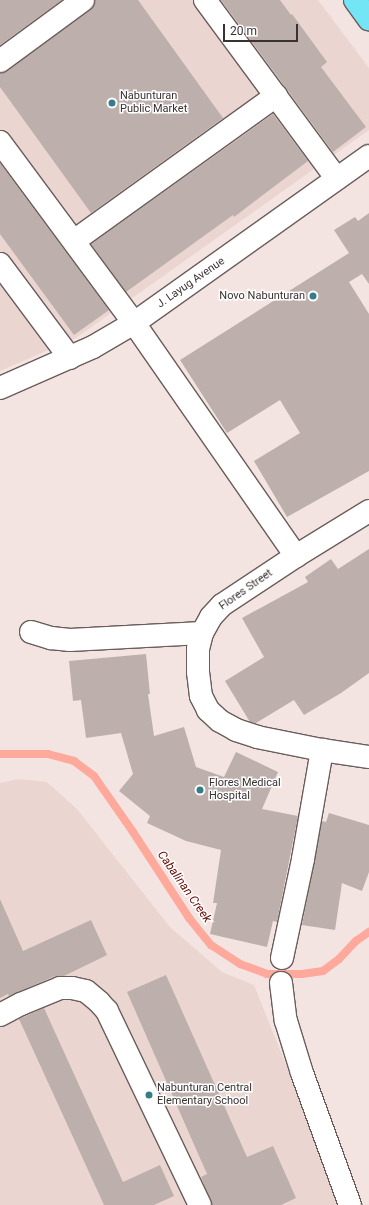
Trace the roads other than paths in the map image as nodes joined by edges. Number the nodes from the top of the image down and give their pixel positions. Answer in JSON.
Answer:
{"nodes":[{"id":1,"x":83,"y":0,"type":"edge"},
{"id":2,"x":205,"y":0,"type":"edge"},
{"id":3,"x":355,"y":0,"type":"edge"},
{"id":4,"x":369,"y":19,"type":"edge"},
{"id":5,"x":0,"y":61,"type":"edge"},
{"id":6,"x":276,"y":96,"type":"junction"},
{"id":7,"x":0,"y":142,"type":"edge"},
{"id":8,"x":369,"y":156,"type":"edge"},
{"id":9,"x":337,"y":179,"type":"junction"},
{"id":10,"x":74,"y":241,"type":"junction"},
{"id":11,"x":0,"y":264,"type":"edge"},
{"id":12,"x":6,"y":286,"type":"edge"},
{"id":13,"x":134,"y":323,"type":"junction"},
{"id":14,"x":70,"y":358,"type":"junction"},
{"id":15,"x":1,"y":386,"type":"edge"},
{"id":16,"x":369,"y":511,"type":"edge"},
{"id":17,"x":296,"y":556,"type":"junction"},
{"id":18,"x":31,"y":632,"type":"dead end"},
{"id":19,"x":202,"y":634,"type":"junction"},
{"id":20,"x":322,"y":750,"type":"junction"},
{"id":21,"x":369,"y":757,"type":"edge"},
{"id":22,"x":282,"y":958,"type":"dead end"},
{"id":23,"x":281,"y":983,"type":"dead end"},
{"id":24,"x":0,"y":1015,"type":"edge"},
{"id":25,"x":200,"y":1205,"type":"edge"},
{"id":26,"x":350,"y":1205,"type":"edge"}],
"edges":[{"from":1,"to":5,"type":"street"},
{"from":2,"to":6,"type":"street"},
{"from":3,"to":4,"type":"main road"},
{"from":6,"to":9,"type":"street"},
{"from":6,"to":10,"type":"street"},
{"from":7,"to":10,"type":"street"},
{"from":8,"to":9,"type":"street","name":"J. Layug Avenue"},
{"from":9,"to":13,"type":"street","name":"J. Layug Avenue"},
{"from":10,"to":13,"type":"street"},
{"from":11,"to":12,"type":"street"},
{"from":12,"to":14,"type":"street"},
{"from":13,"to":14,"type":"street","name":"J. Layug Avenue"},
{"from":13,"to":17,"type":"street"},
{"from":14,"to":15,"type":"street","name":"J. Layug Avenue"},
{"from":16,"to":17,"type":"street","name":"Flores Street"},
{"from":17,"to":19,"type":"street","name":"Flores Street"},
{"from":18,"to":19,"type":"street"},
{"from":19,"to":20,"type":"street","name":"Flores Street"},
{"from":20,"to":21,"type":"street","name":"Flores Street"},
{"from":20,"to":22,"type":"street"},
{"from":23,"to":26,"type":"street"},
{"from":24,"to":25,"type":"street"}]}
